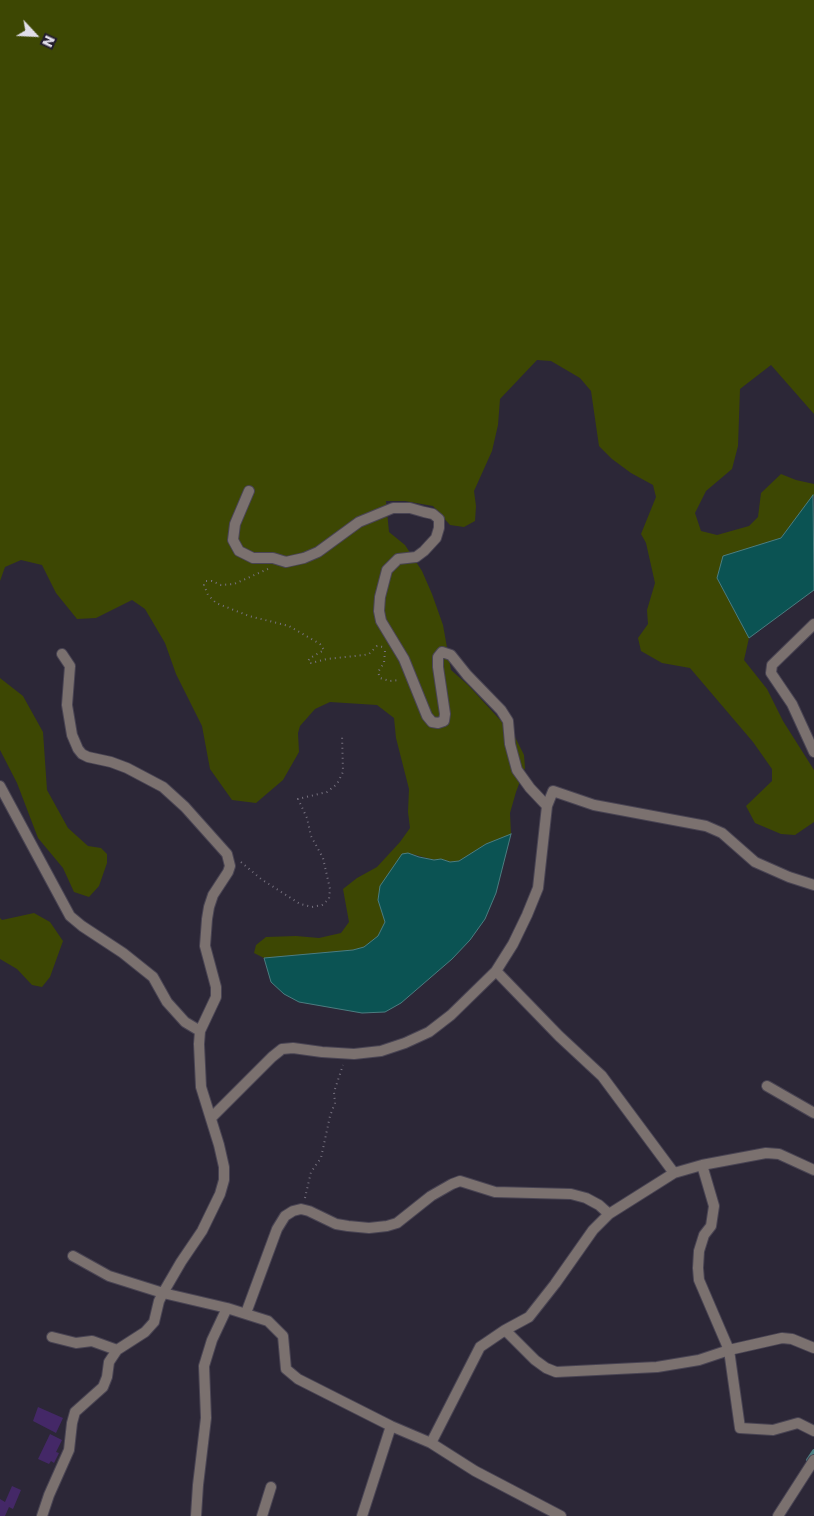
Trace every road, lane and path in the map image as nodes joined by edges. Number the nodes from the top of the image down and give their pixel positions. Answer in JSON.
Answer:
{"nodes":[{"id":1,"x":249,"y":491,"type":"dead end"},
{"id":2,"x":286,"y":562,"type":"junction"},
{"id":3,"x":814,"y":624,"type":"edge"},
{"id":4,"x":62,"y":654,"type":"dead end"},
{"id":5,"x":412,"y":674,"type":"junction"},
{"id":6,"x":342,"y":734,"type":"dead end"},
{"id":7,"x":814,"y":752,"type":"edge"},
{"id":8,"x":0,"y":786,"type":"edge"},
{"id":9,"x":546,"y":806,"type":"junction"},
{"id":10,"x":229,"y":860,"type":"junction"},
{"id":11,"x":814,"y":885,"type":"edge"},
{"id":12,"x":496,"y":971,"type":"junction"},
{"id":13,"x":200,"y":1031,"type":"junction"},
{"id":14,"x":346,"y":1053,"type":"junction"},
{"id":15,"x":767,"y":1086,"type":"dead end"},
{"id":16,"x":814,"y":1113,"type":"edge"},
{"id":17,"x":212,"y":1118,"type":"junction"},
{"id":18,"x":702,"y":1165,"type":"junction"},
{"id":19,"x":814,"y":1170,"type":"edge"},
{"id":20,"x":674,"y":1173,"type":"junction"},
{"id":21,"x":301,"y":1209,"type":"junction"},
{"id":22,"x":609,"y":1214,"type":"junction"},
{"id":23,"x":73,"y":1256,"type":"dead end"},
{"id":24,"x":163,"y":1293,"type":"junction"},
{"id":25,"x":227,"y":1308,"type":"junction"},
{"id":26,"x":246,"y":1313,"type":"junction"},
{"id":27,"x":505,"y":1330,"type":"junction"},
{"id":28,"x":52,"y":1337,"type":"dead end"},
{"id":29,"x":814,"y":1348,"type":"edge"},
{"id":30,"x":117,"y":1350,"type":"junction"},
{"id":31,"x":730,"y":1350,"type":"junction"},
{"id":32,"x":390,"y":1426,"type":"junction"},
{"id":33,"x":814,"y":1431,"type":"edge"},
{"id":34,"x":431,"y":1443,"type":"junction"},
{"id":35,"x":814,"y":1460,"type":"edge"},
{"id":36,"x":271,"y":1487,"type":"dead end"},
{"id":37,"x":42,"y":1516,"type":"edge"},
{"id":38,"x":196,"y":1516,"type":"edge"},
{"id":39,"x":262,"y":1516,"type":"edge"},
{"id":40,"x":362,"y":1516,"type":"edge"},
{"id":41,"x":561,"y":1516,"type":"edge"},
{"id":42,"x":778,"y":1516,"type":"edge"}],
"edges":[{"from":1,"to":2,"type":"street"},
{"from":2,"to":5,"type":"street"},
{"from":2,"to":5,"type":"path"},
{"from":3,"to":7,"type":"street"},
{"from":4,"to":10,"type":"street"},
{"from":5,"to":9,"type":"street"},
{"from":6,"to":10,"type":"path"},
{"from":8,"to":13,"type":"street"},
{"from":9,"to":11,"type":"street"},
{"from":9,"to":12,"type":"street"},
{"from":10,"to":13,"type":"street"},
{"from":12,"to":14,"type":"street"},
{"from":12,"to":20,"type":"street"},
{"from":13,"to":17,"type":"street"},
{"from":14,"to":17,"type":"street"},
{"from":14,"to":21,"type":"path"},
{"from":15,"to":16,"type":"street"},
{"from":17,"to":24,"type":"street"},
{"from":18,"to":19,"type":"street"},
{"from":18,"to":20,"type":"street"},
{"from":18,"to":31,"type":"street"},
{"from":20,"to":22,"type":"street"},
{"from":21,"to":22,"type":"street"},
{"from":21,"to":26,"type":"street"},
{"from":22,"to":27,"type":"street"},
{"from":23,"to":24,"type":"street"},
{"from":24,"to":25,"type":"street"},
{"from":24,"to":30,"type":"street"},
{"from":25,"to":26,"type":"street"},
{"from":25,"to":38,"type":"street"},
{"from":26,"to":32,"type":"street"},
{"from":27,"to":31,"type":"street"},
{"from":27,"to":34,"type":"street"},
{"from":28,"to":30,"type":"street"},
{"from":29,"to":31,"type":"street"},
{"from":30,"to":37,"type":"street"},
{"from":31,"to":33,"type":"street"},
{"from":32,"to":34,"type":"street"},
{"from":32,"to":40,"type":"street"},
{"from":34,"to":41,"type":"street"},
{"from":35,"to":42,"type":"street"},
{"from":36,"to":39,"type":"street"}]}
